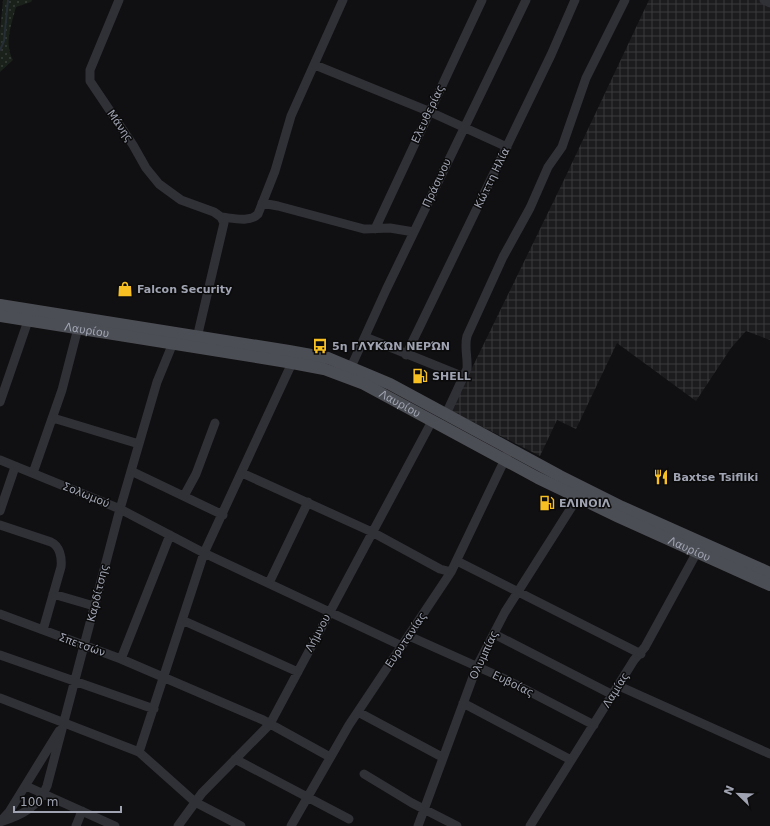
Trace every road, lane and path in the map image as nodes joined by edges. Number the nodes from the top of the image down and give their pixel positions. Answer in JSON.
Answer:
{"nodes":[{"id":1,"x":119,"y":0,"type":"edge"},
{"id":2,"x":343,"y":0,"type":"edge"},
{"id":3,"x":481,"y":0,"type":"edge"},
{"id":4,"x":526,"y":0,"type":"edge"},
{"id":5,"x":575,"y":0,"type":"edge"},
{"id":6,"x":625,"y":0,"type":"edge"},
{"id":7,"x":764,"y":0,"type":"edge"},
{"id":8,"x":770,"y":3,"type":"edge"},
{"id":9,"x":315,"y":64,"type":"junction"},
{"id":10,"x":428,"y":111,"type":"junction"},
{"id":11,"x":464,"y":128,"type":"junction"},
{"id":12,"x":507,"y":147,"type":"junction"},
{"id":13,"x":262,"y":203,"type":"junction"},
{"id":14,"x":220,"y":217,"type":"junction"},
{"id":15,"x":375,"y":229,"type":"junction"},
{"id":16,"x":414,"y":232,"type":"junction"},
{"id":17,"x":0,"y":305,"type":"edge"},
{"id":18,"x":0,"y":316,"type":"edge"},
{"id":19,"x":30,"y":316,"type":"junction"},
{"id":20,"x":78,"y":328,"type":"junction"},
{"id":21,"x":365,"y":337,"type":"junction"},
{"id":22,"x":196,"y":342,"type":"junction"},
{"id":23,"x":173,"y":344,"type":"junction"},
{"id":24,"x":406,"y":355,"type":"junction"},
{"id":25,"x":292,"y":363,"type":"junction"},
{"id":26,"x":351,"y":367,"type":"junction"},
{"id":27,"x":464,"y":377,"type":"junction"},
{"id":28,"x":0,"y":402,"type":"edge"},
{"id":29,"x":446,"y":414,"type":"junction"},
{"id":30,"x":53,"y":418,"type":"junction"},
{"id":31,"x":432,"y":421,"type":"junction"},
{"id":32,"x":215,"y":422,"type":"dead end"},
{"id":33,"x":139,"y":444,"type":"junction"},
{"id":34,"x":510,"y":449,"type":"junction"},
{"id":35,"x":0,"y":460,"type":"edge"},
{"id":36,"x":504,"y":460,"type":"junction"},
{"id":37,"x":15,"y":466,"type":"junction"},
{"id":38,"x":131,"y":471,"type":"junction"},
{"id":39,"x":242,"y":473,"type":"junction"},
{"id":40,"x":33,"y":474,"type":"junction"},
{"id":41,"x":184,"y":496,"type":"junction"},
{"id":42,"x":578,"y":497,"type":"junction"},
{"id":43,"x":308,"y":502,"type":"junction"},
{"id":44,"x":120,"y":509,"type":"junction"},
{"id":45,"x":0,"y":511,"type":"edge"},
{"id":46,"x":223,"y":515,"type":"junction"},
{"id":47,"x":0,"y":524,"type":"edge"},
{"id":48,"x":372,"y":532,"type":"junction"},
{"id":49,"x":170,"y":535,"type":"junction"},
{"id":50,"x":697,"y":552,"type":"junction"},
{"id":51,"x":204,"y":553,"type":"junction"},
{"id":52,"x":457,"y":561,"type":"junction"},
{"id":53,"x":451,"y":572,"type":"junction"},
{"id":54,"x":770,"y":573,"type":"edge"},
{"id":55,"x":268,"y":583,"type":"junction"},
{"id":56,"x":770,"y":585,"type":"edge"},
{"id":57,"x":518,"y":591,"type":"junction"},
{"id":58,"x":53,"y":594,"type":"junction"},
{"id":59,"x":94,"y":606,"type":"junction"},
{"id":60,"x":330,"y":612,"type":"junction"},
{"id":61,"x":0,"y":614,"type":"edge"},
{"id":62,"x":182,"y":620,"type":"junction"},
{"id":63,"x":43,"y":630,"type":"junction"},
{"id":64,"x":494,"y":634,"type":"junction"},
{"id":65,"x":409,"y":636,"type":"junction"},
{"id":66,"x":85,"y":646,"type":"junction"},
{"id":67,"x":402,"y":646,"type":"junction"},
{"id":68,"x":641,"y":654,"type":"junction"},
{"id":69,"x":0,"y":655,"type":"edge"},
{"id":70,"x":121,"y":659,"type":"junction"},
{"id":71,"x":477,"y":666,"type":"junction"},
{"id":72,"x":298,"y":672,"type":"junction"},
{"id":73,"x":164,"y":678,"type":"junction"},
{"id":74,"x":76,"y":682,"type":"junction"},
{"id":75,"x":619,"y":686,"type":"junction"},
{"id":76,"x":613,"y":695,"type":"junction"},
{"id":77,"x":0,"y":698,"type":"edge"},
{"id":78,"x":463,"y":703,"type":"junction"},
{"id":79,"x":154,"y":709,"type":"junction"},
{"id":80,"x":358,"y":712,"type":"junction"},
{"id":81,"x":64,"y":723,"type":"junction"},
{"id":82,"x":270,"y":724,"type":"junction"},
{"id":83,"x":594,"y":725,"type":"junction"},
{"id":84,"x":139,"y":752,"type":"junction"},
{"id":85,"x":770,"y":754,"type":"edge"},
{"id":86,"x":330,"y":757,"type":"junction"},
{"id":87,"x":442,"y":757,"type":"junction"},
{"id":88,"x":235,"y":760,"type":"junction"},
{"id":89,"x":571,"y":760,"type":"junction"},
{"id":90,"x":364,"y":774,"type":"dead end"},
{"id":91,"x":26,"y":786,"type":"junction"},
{"id":92,"x":44,"y":794,"type":"junction"},
{"id":93,"x":307,"y":797,"type":"junction"},
{"id":94,"x":195,"y":802,"type":"junction"},
{"id":95,"x":424,"y":810,"type":"junction"},
{"id":96,"x":82,"y":811,"type":"junction"},
{"id":97,"x":349,"y":819,"type":"dead end"},
{"id":98,"x":1,"y":822,"type":"edge"},
{"id":99,"x":76,"y":826,"type":"edge"},
{"id":100,"x":115,"y":826,"type":"edge"},
{"id":101,"x":178,"y":826,"type":"edge"},
{"id":102,"x":241,"y":826,"type":"edge"},
{"id":103,"x":291,"y":826,"type":"edge"},
{"id":104,"x":418,"y":826,"type":"edge"},
{"id":105,"x":457,"y":826,"type":"edge"},
{"id":106,"x":530,"y":826,"type":"edge"}],
"edges":[{"from":1,"to":14,"type":"street","name":"Μάνης"},
{"from":2,"to":9,"type":"street","name":"Μάνης"},
{"from":3,"to":10,"type":"street","name":"Ελευθερίας"},
{"from":4,"to":11,"type":"street","name":"Πράσινου"},
{"from":5,"to":12,"type":"street","name":"Κώττη Ηλία"},
{"from":6,"to":27,"type":"street"},
{"from":7,"to":8,"type":"street"},
{"from":9,"to":10,"type":"street"},
{"from":9,"to":13,"type":"street","name":"Μάνης"},
{"from":10,"to":11,"type":"street"},
{"from":10,"to":15,"type":"street","name":"Ελευθερίας"},
{"from":11,"to":12,"type":"street"},
{"from":11,"to":16,"type":"street","name":"Πράσινου"},
{"from":12,"to":24,"type":"street","name":"Κώττη Ηλία"},
{"from":13,"to":14,"type":"street","name":"Μάνης"},
{"from":13,"to":15,"type":"street"},
{"from":14,"to":22,"type":"street"},
{"from":15,"to":16,"type":"street"},
{"from":16,"to":21,"type":"street","name":"Πράσινου"},
{"from":17,"to":19,"type":"main road","name":"Λαυρίου"},
{"from":18,"to":19,"type":"main road","name":"Λαυρίου"},
{"from":19,"to":20,"type":"main road","name":"Λαυρίου"},
{"from":19,"to":22,"type":"main road","name":"Λαυρίου"},
{"from":19,"to":28,"type":"street"},
{"from":20,"to":23,"type":"main road","name":"Λαυρίου"},
{"from":20,"to":30,"type":"street"},
{"from":21,"to":24,"type":"street"},
{"from":21,"to":26,"type":"street","name":"Πράσινου"},
{"from":22,"to":23,"type":"main road","name":"Λαυρίου"},
{"from":22,"to":25,"type":"main road","name":"Λαυρίου"},
{"from":22,"to":26,"type":"main road","name":"Λαυρίου"},
{"from":23,"to":33,"type":"street","name":"Καρδίτσης"},
{"from":24,"to":27,"type":"street"},
{"from":25,"to":31,"type":"main road","name":"Λαυρίου"},
{"from":25,"to":39,"type":"street"},
{"from":26,"to":29,"type":"main road","name":"Λαυρίου"},
{"from":27,"to":29,"type":"street"},
{"from":29,"to":34,"type":"main road","name":"Λαυρίου"},
{"from":30,"to":33,"type":"street"},
{"from":30,"to":40,"type":"street"},
{"from":31,"to":36,"type":"main road","name":"Λαυρίου"},
{"from":31,"to":48,"type":"street","name":"Λήμνου"},
{"from":32,"to":41,"type":"street"},
{"from":33,"to":38,"type":"street","name":"Καρδίτσης"},
{"from":34,"to":36,"type":"street","name":"Ευρυτανίας"},
{"from":34,"to":54,"type":"main road","name":"Λαυρίου"},
{"from":35,"to":37,"type":"street","name":"Σολωμού"},
{"from":36,"to":42,"type":"main road","name":"Λαυρίου"},
{"from":36,"to":52,"type":"street","name":"Ευρυτανίας"},
{"from":37,"to":40,"type":"street","name":"Σολωμού"},
{"from":37,"to":45,"type":"street"},
{"from":38,"to":41,"type":"street"},
{"from":38,"to":44,"type":"street","name":"Καρδίτσης"},
{"from":39,"to":43,"type":"street"},
{"from":39,"to":46,"type":"street"},
{"from":40,"to":44,"type":"street","name":"Σολωμού"},
{"from":41,"to":46,"type":"street"},
{"from":42,"to":50,"type":"main road","name":"Λαυρίου"},
{"from":42,"to":57,"type":"street","name":"Ολυμπίας"},
{"from":43,"to":48,"type":"street"},
{"from":43,"to":55,"type":"street"},
{"from":44,"to":49,"type":"street","name":"Σολωμού"},
{"from":44,"to":59,"type":"street","name":"Καρδίτσης"},
{"from":46,"to":51,"type":"street"},
{"from":47,"to":58,"type":"street"},
{"from":48,"to":53,"type":"street"},
{"from":48,"to":60,"type":"street","name":"Λήμνου"},
{"from":49,"to":51,"type":"street","name":"Σολωμού"},
{"from":49,"to":70,"type":"street"},
{"from":50,"to":56,"type":"main road","name":"Λαυρίου"},
{"from":50,"to":68,"type":"street","name":"Λαμίας"},
{"from":51,"to":55,"type":"street","name":"Σολωμού"},
{"from":51,"to":62,"type":"street"},
{"from":52,"to":53,"type":"street","name":"Ευρυτανίας"},
{"from":52,"to":57,"type":"street"},
{"from":53,"to":65,"type":"street","name":"Ευρυτανίας"},
{"from":55,"to":60,"type":"street","name":"Σολωμού"},
{"from":57,"to":64,"type":"street","name":"Ολυμπίας"},
{"from":57,"to":68,"type":"street"},
{"from":58,"to":59,"type":"street"},
{"from":58,"to":63,"type":"street"},
{"from":59,"to":66,"type":"street","name":"Καρδίτσης"},
{"from":60,"to":67,"type":"street","name":"Σολωμού"},
{"from":60,"to":72,"type":"street","name":"Λήμνου"},
{"from":61,"to":63,"type":"street","name":"Σπετσών"},
{"from":62,"to":72,"type":"street"},
{"from":62,"to":73,"type":"street"},
{"from":63,"to":66,"type":"street","name":"Σπετσών"},
{"from":64,"to":71,"type":"street","name":"Ολυμπίας"},
{"from":64,"to":76,"type":"street"},
{"from":65,"to":67,"type":"street","name":"Ευρυτανίας"},
{"from":65,"to":71,"type":"street","name":"Ευβοίας"},
{"from":66,"to":70,"type":"street","name":"Σπετσών"},
{"from":66,"to":74,"type":"street","name":"Καρδίτσης"},
{"from":67,"to":80,"type":"street","name":"Ευρυτανίας"},
{"from":68,"to":75,"type":"street","name":"Λαμίας"},
{"from":69,"to":74,"type":"street"},
{"from":70,"to":73,"type":"street","name":"Σπετσών"},
{"from":71,"to":78,"type":"street","name":"Ολυμπίας"},
{"from":71,"to":83,"type":"street","name":"Ευβοίας"},
{"from":72,"to":82,"type":"street","name":"Λήμνου"},
{"from":73,"to":79,"type":"street"},
{"from":73,"to":82,"type":"street","name":"Σπετσών"},
{"from":74,"to":79,"type":"street"},
{"from":74,"to":81,"type":"street","name":"Καρδίτσης"},
{"from":75,"to":76,"type":"street","name":"Λαμίας"},
{"from":75,"to":85,"type":"street"},
{"from":76,"to":83,"type":"street","name":"Λαμίας"},
{"from":77,"to":81,"type":"street"},
{"from":78,"to":87,"type":"street","name":"Ολυμπίας"},
{"from":78,"to":89,"type":"street"},
{"from":79,"to":84,"type":"street"},
{"from":80,"to":86,"type":"street","name":"Ευρυτανίας"},
{"from":80,"to":87,"type":"street"},
{"from":81,"to":84,"type":"street"},
{"from":81,"to":91,"type":"street"},
{"from":81,"to":92,"type":"street","name":"Καρδίτσης"},
{"from":82,"to":86,"type":"street","name":"Σπετσών"},
{"from":82,"to":88,"type":"street","name":"Λήμνου"},
{"from":83,"to":89,"type":"street","name":"Λαμίας"},
{"from":84,"to":94,"type":"street"},
{"from":86,"to":93,"type":"street","name":"Ευρυτανίας"},
{"from":87,"to":95,"type":"street","name":"Ολυμπίας"},
{"from":88,"to":93,"type":"street"},
{"from":88,"to":94,"type":"street","name":"Λήμνου"},
{"from":89,"to":106,"type":"street","name":"Λαμίας"},
{"from":90,"to":95,"type":"street"},
{"from":91,"to":92,"type":"street"},
{"from":91,"to":98,"type":"street"},
{"from":92,"to":96,"type":"street"},
{"from":92,"to":98,"type":"street","name":"Καρδίτσης"},
{"from":93,"to":97,"type":"street"},
{"from":93,"to":103,"type":"street","name":"Ευρυτανίας"},
{"from":94,"to":101,"type":"street","name":"Λήμνου"},
{"from":94,"to":102,"type":"street"},
{"from":95,"to":104,"type":"street","name":"Ολυμπίας"},
{"from":95,"to":105,"type":"street"},
{"from":96,"to":99,"type":"street"},
{"from":96,"to":100,"type":"street"}]}
